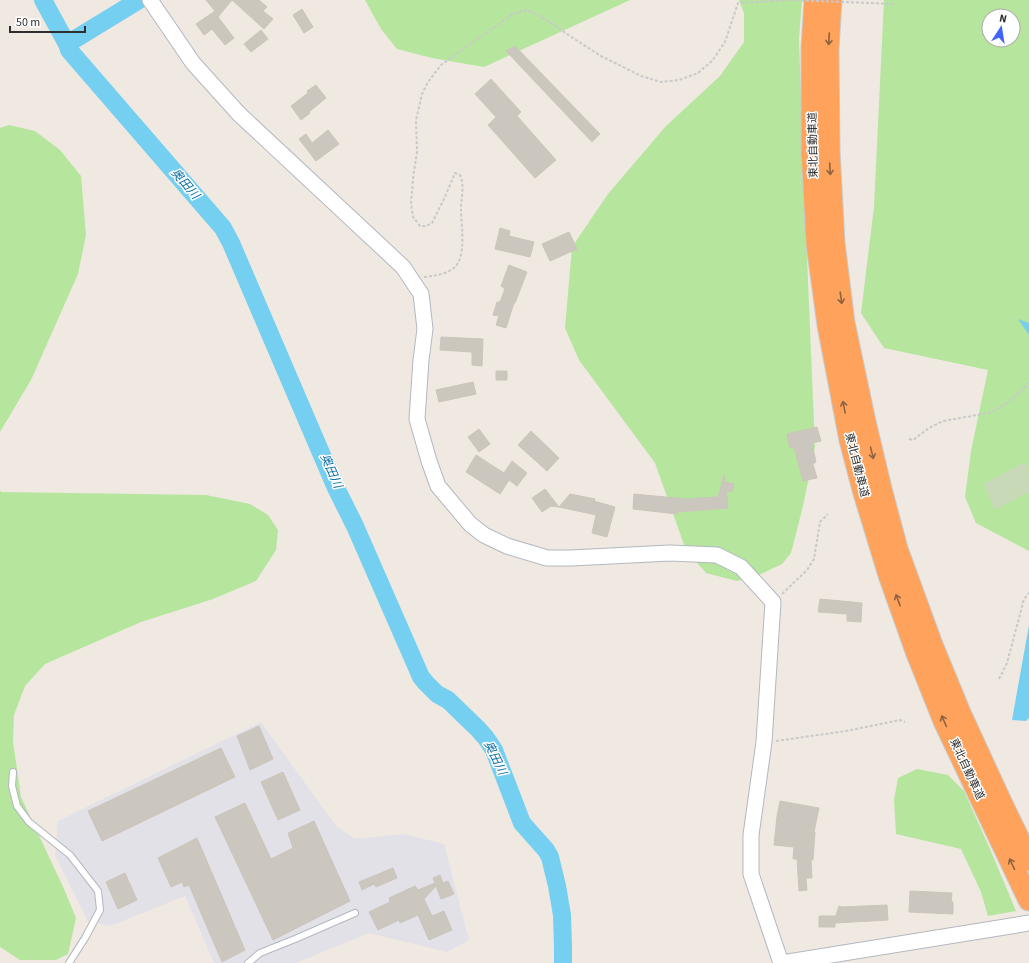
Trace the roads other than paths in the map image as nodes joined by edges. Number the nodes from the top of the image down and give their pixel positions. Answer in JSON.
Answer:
{"nodes":[{"id":1,"x":150,"y":0,"type":"edge"},
{"id":2,"x":815,"y":0,"type":"edge"},
{"id":3,"x":831,"y":0,"type":"edge"},
{"id":4,"x":13,"y":772,"type":"dead end"},
{"id":5,"x":1029,"y":860,"type":"edge"},
{"id":6,"x":1029,"y":899,"type":"edge"},
{"id":7,"x":355,"y":913,"type":"dead end"},
{"id":8,"x":1029,"y":923,"type":"edge"},
{"id":9,"x":69,"y":963,"type":"edge"},
{"id":10,"x":248,"y":963,"type":"edge"},
{"id":11,"x":781,"y":963,"type":"edge"}],
"edges":[{"from":1,"to":11,"type":"street"},
{"from":6,"to":2,"type":"highway","name":"東北自動車道","one_way":true},
{"from":3,"to":5,"type":"highway","name":"東北自動車道","one_way":true},
{"from":4,"to":9,"type":"lane"},
{"from":7,"to":10,"type":"lane"},
{"from":8,"to":11,"type":"street"}]}
